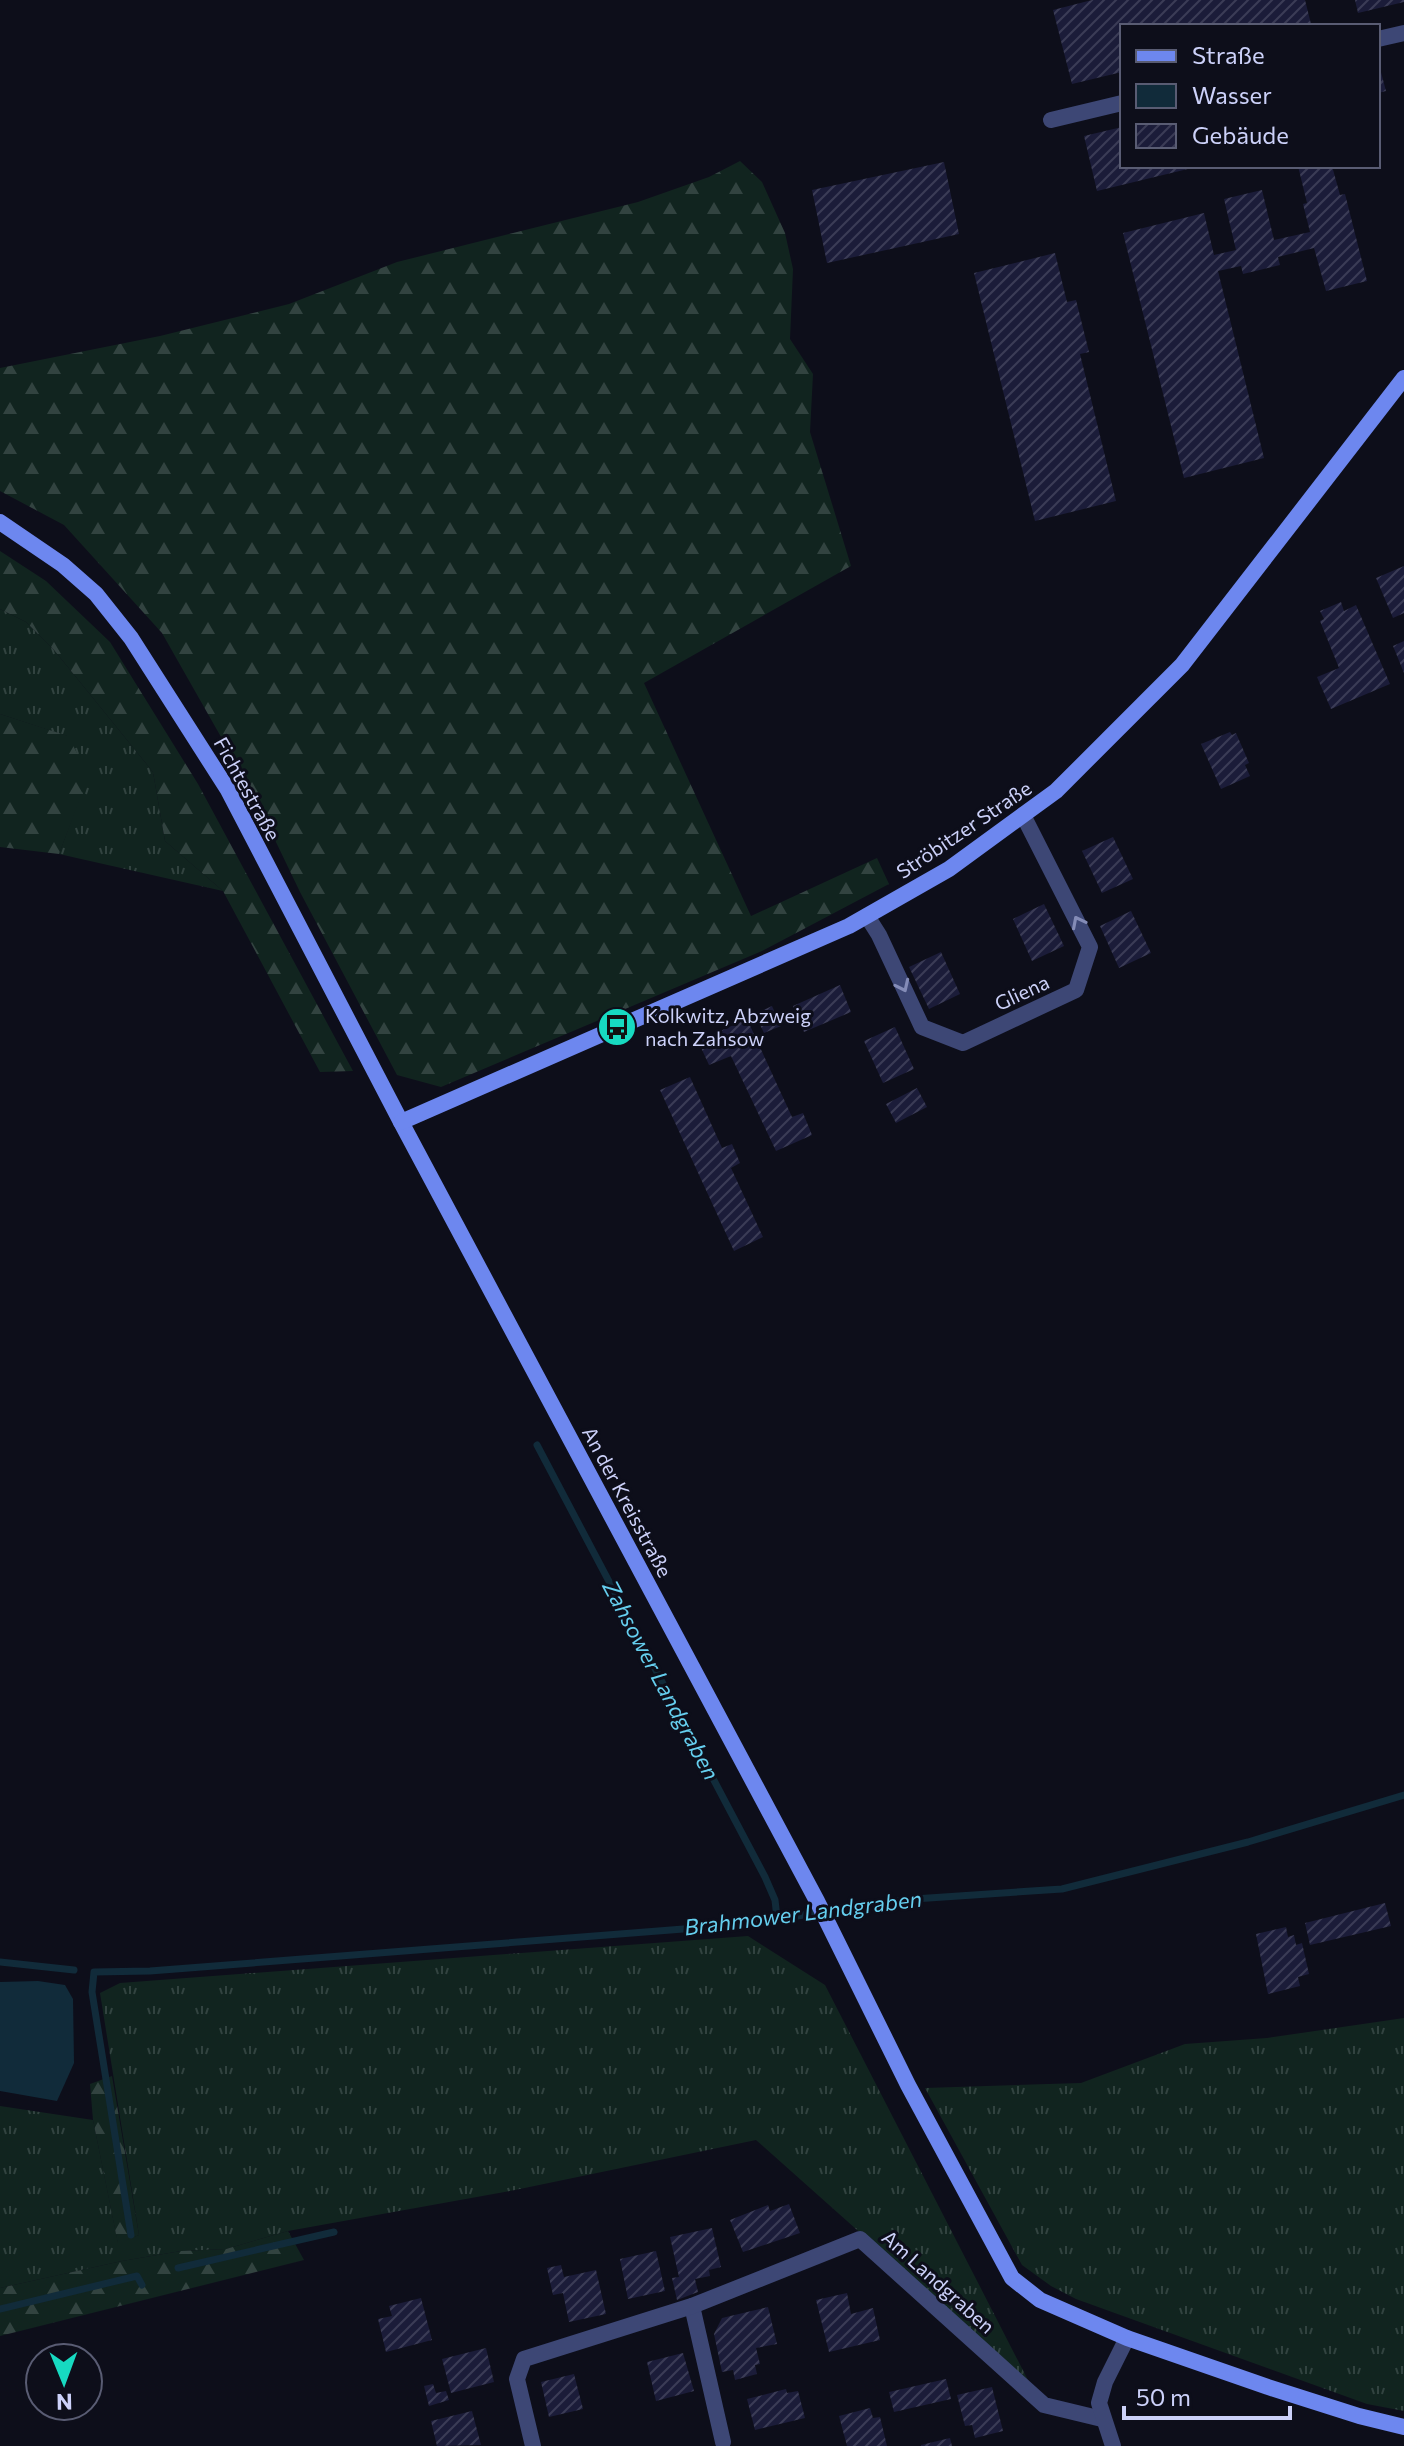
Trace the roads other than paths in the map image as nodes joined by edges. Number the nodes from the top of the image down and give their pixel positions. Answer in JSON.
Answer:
{"nodes":[{"id":1,"x":1404,"y":33,"type":"edge"},
{"id":2,"x":1380,"y":39,"type":"edge"},
{"id":3,"x":1120,"y":103,"type":"edge"},
{"id":4,"x":1051,"y":120,"type":"dead end"},
{"id":5,"x":1404,"y":378,"type":"edge"},
{"id":6,"x":0,"y":522,"type":"edge"},
{"id":7,"x":1023,"y":815,"type":"junction"},
{"id":8,"x":867,"y":916,"type":"junction"},
{"id":9,"x":401,"y":1122,"type":"junction"},
{"id":10,"x":692,"y":2306,"type":"junction"},
{"id":11,"x":1127,"y":2338,"type":"junction"},
{"id":12,"x":1102,"y":2419,"type":"junction"},
{"id":13,"x":1404,"y":2427,"type":"edge"},
{"id":14,"x":723,"y":2442,"type":"dead end"},
{"id":15,"x":533,"y":2446,"type":"edge"},
{"id":16,"x":1113,"y":2446,"type":"edge"}],
"edges":[{"from":1,"to":2,"type":"street"},
{"from":3,"to":4,"type":"street"},
{"from":5,"to":7,"type":"street","name":"Ströbitzer Straße"},
{"from":6,"to":9,"type":"street","name":"Fichtestraße"},
{"from":7,"to":8,"type":"street","name":"Ströbitzer Straße"},
{"from":8,"to":7,"type":"street","name":"Gliena","one_way":true},
{"from":8,"to":9,"type":"street","name":"Ströbitzer Straße"},
{"from":9,"to":11,"type":"street","name":"An der Kreisstraße"},
{"from":10,"to":12,"type":"street","name":"Am Landgraben"},
{"from":10,"to":14,"type":"street"},
{"from":10,"to":15,"type":"street","name":"Am Landgraben"},
{"from":11,"to":12,"type":"street"},
{"from":11,"to":13,"type":"street","name":"An der Kreisstraße"},
{"from":12,"to":16,"type":"street"}]}
